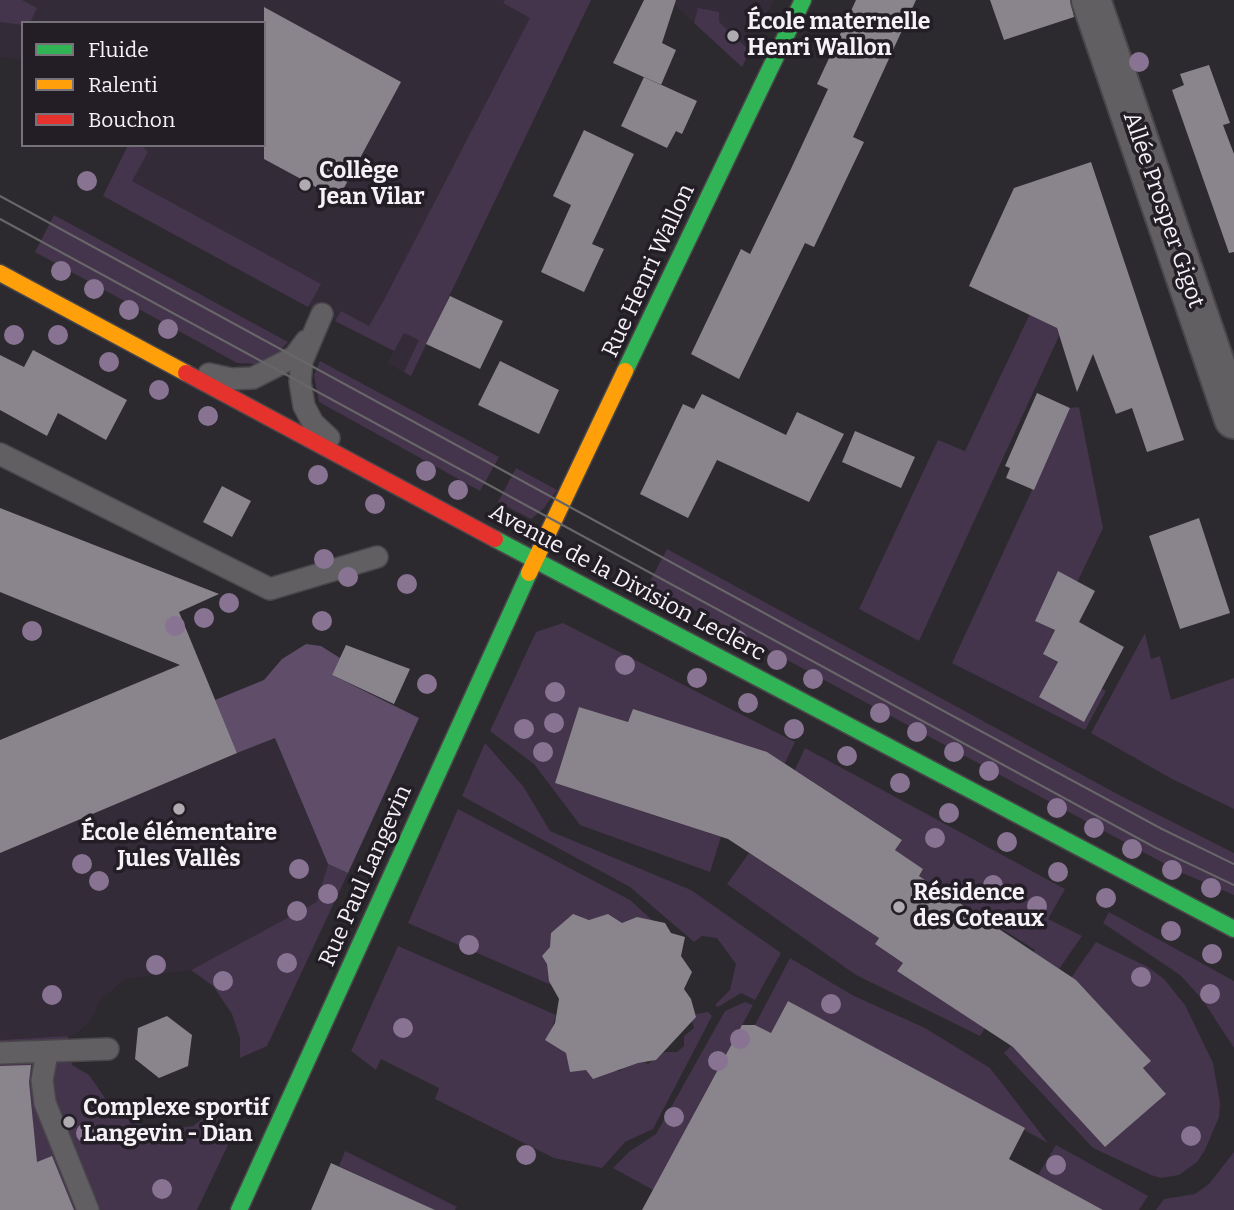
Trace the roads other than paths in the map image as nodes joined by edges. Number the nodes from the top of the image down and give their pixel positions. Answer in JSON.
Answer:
{"nodes":[{"id":1,"x":803,"y":0,"type":"edge"},
{"id":2,"x":1091,"y":0,"type":"edge"},
{"id":3,"x":0,"y":273,"type":"edge"},
{"id":4,"x":322,"y":314,"type":"dead end"},
{"id":5,"x":312,"y":334,"type":"junction"},
{"id":6,"x":131,"y":345,"type":"junction"},
{"id":7,"x":1234,"y":419,"type":"edge"},
{"id":8,"x":0,"y":454,"type":"edge"},
{"id":9,"x":399,"y":488,"type":"junction"},
{"id":10,"x":377,"y":557,"type":"dead end"},
{"id":11,"x":535,"y":561,"type":"junction"},
{"id":12,"x":1234,"y":929,"type":"edge"},
{"id":13,"x":108,"y":1049,"type":"dead end"},
{"id":14,"x":0,"y":1053,"type":"edge"},
{"id":15,"x":47,"y":1053,"type":"junction"},
{"id":16,"x":88,"y":1210,"type":"edge"},
{"id":17,"x":239,"y":1210,"type":"edge"}],
"edges":[{"from":1,"to":11,"type":"street","name":"Rue Henri Wallon"},
{"from":2,"to":7,"type":"street","name":"Allée Prosper Gigot"},
{"from":3,"to":6,"type":"street","name":"Avenue de la Division Leclerc"},
{"from":4,"to":5,"type":"lane"},
{"from":5,"to":6,"type":"lane"},
{"from":5,"to":9,"type":"lane"},
{"from":6,"to":9,"type":"street","name":"Avenue de la Division Leclerc"},
{"from":8,"to":10,"type":"lane"},
{"from":9,"to":11,"type":"street","name":"Avenue de la Division Leclerc"},
{"from":11,"to":12,"type":"street","name":"Avenue de la Division Leclerc"},
{"from":11,"to":17,"type":"street","name":"Rue Paul Langevin"},
{"from":13,"to":15,"type":"lane"},
{"from":14,"to":15,"type":"lane"},
{"from":15,"to":16,"type":"lane"}]}
